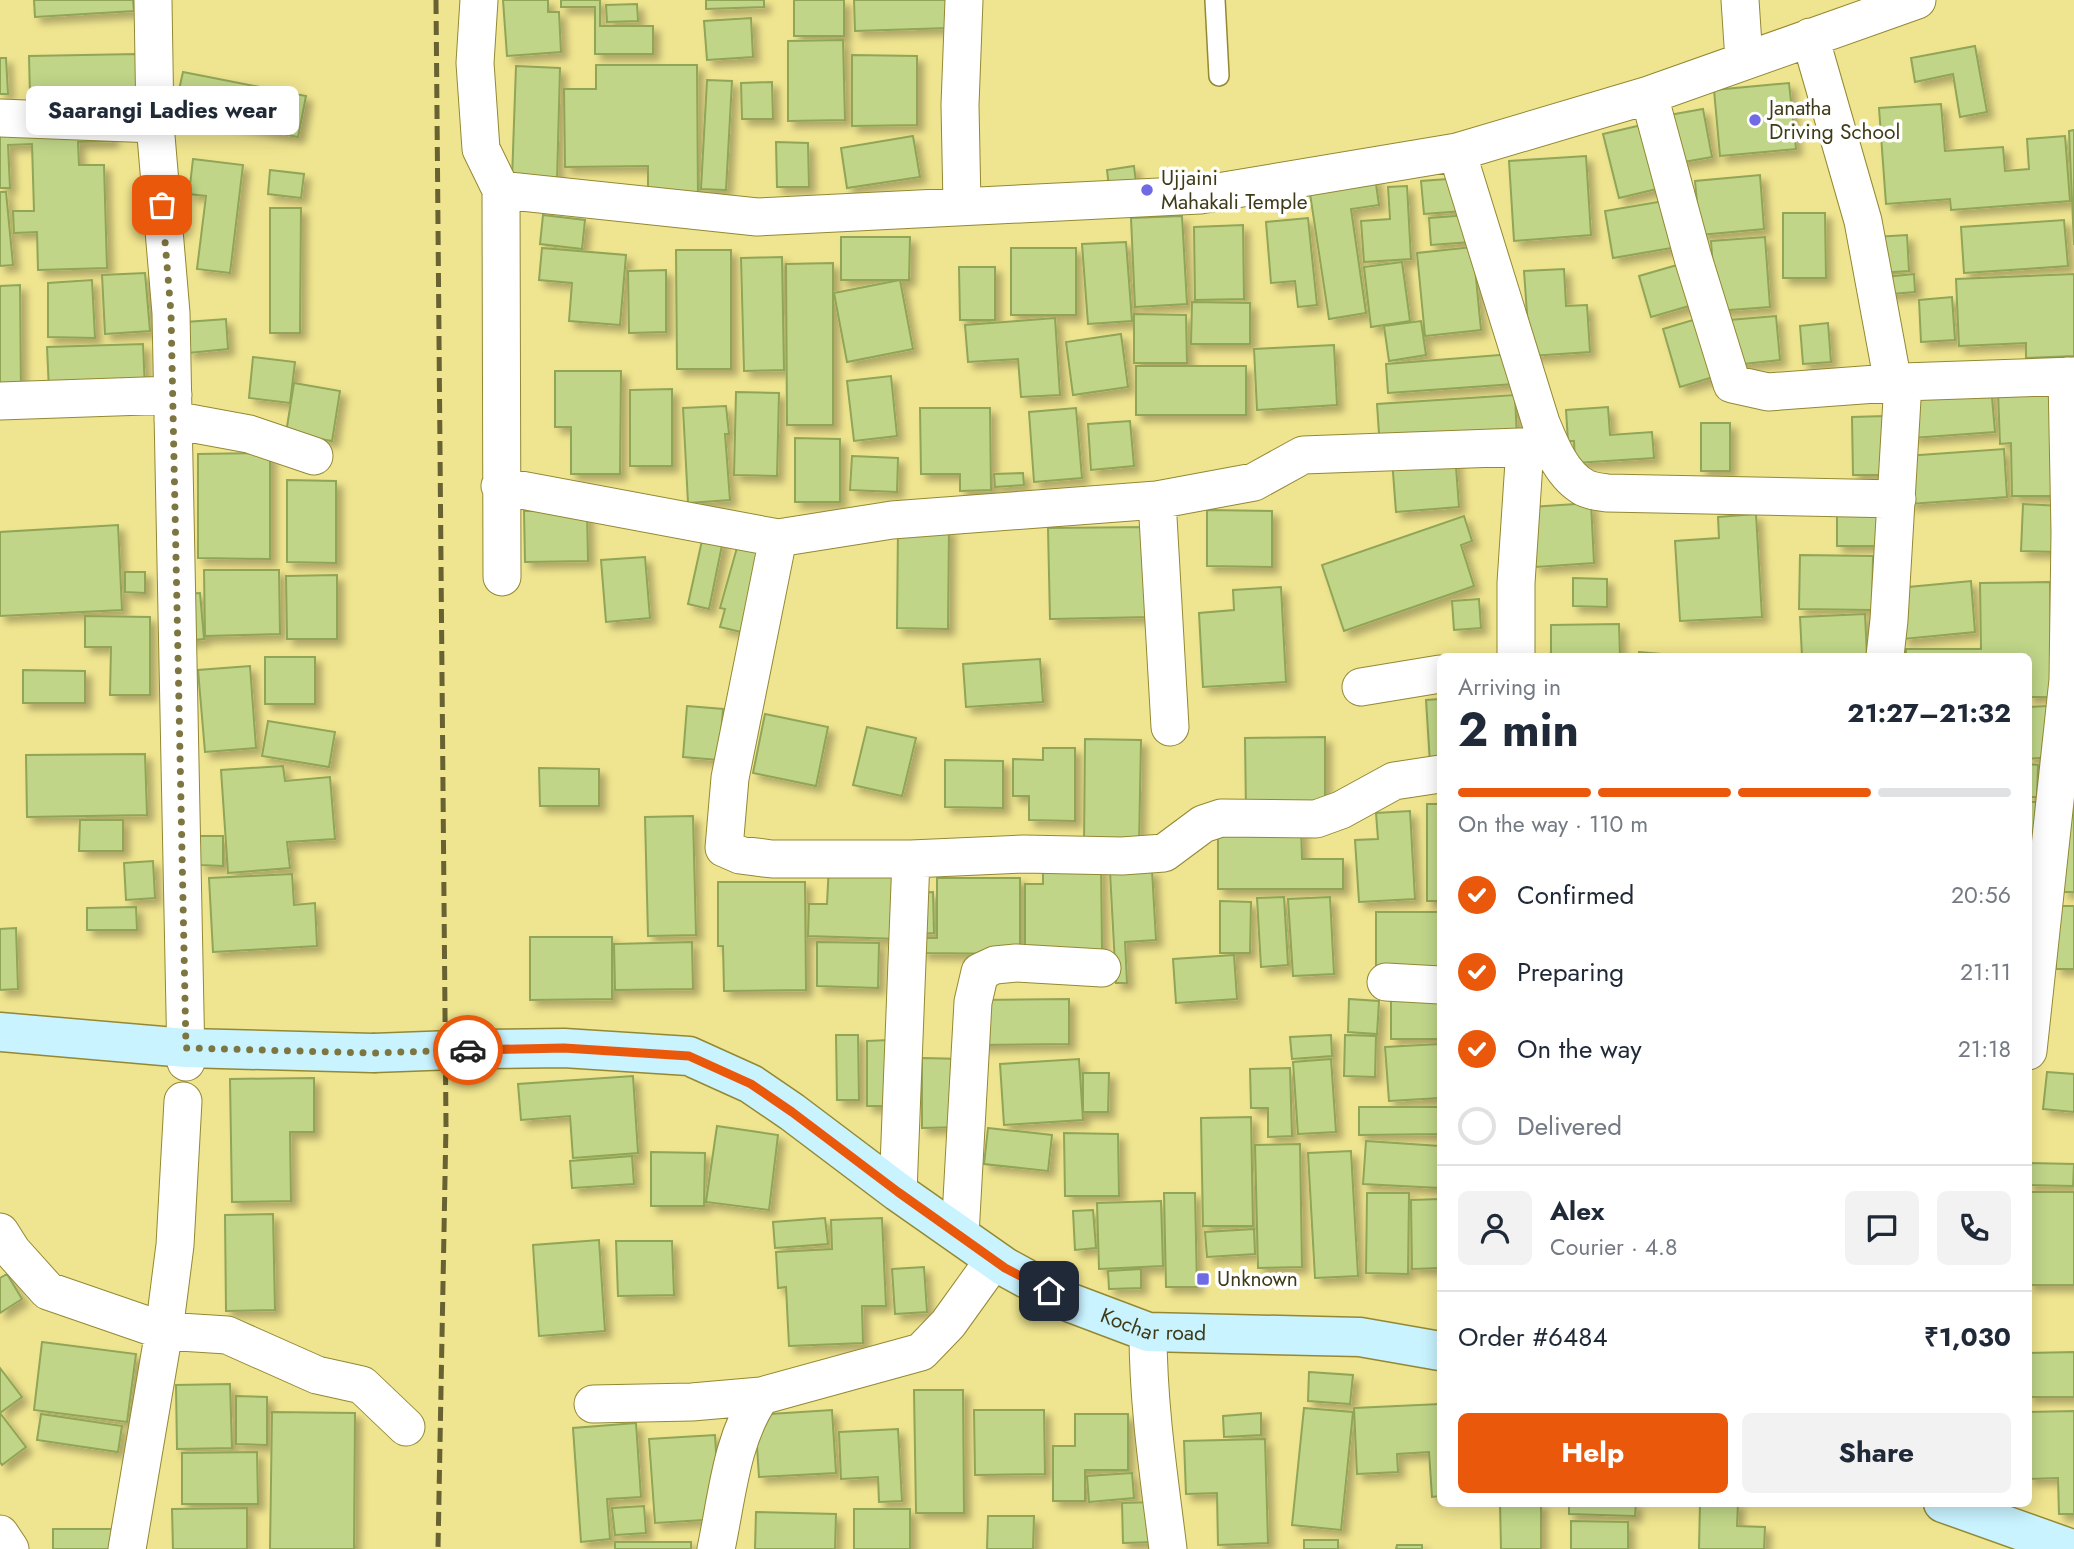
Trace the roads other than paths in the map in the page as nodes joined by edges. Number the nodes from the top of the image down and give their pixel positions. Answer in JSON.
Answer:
{"nodes":[{"id":1,"x":153,"y":0,"type":"edge"},
{"id":2,"x":479,"y":0,"type":"edge"},
{"id":3,"x":964,"y":0,"type":"edge"},
{"id":4,"x":1215,"y":0,"type":"edge"},
{"id":5,"x":1740,"y":0,"type":"edge"},
{"id":6,"x":1917,"y":0,"type":"edge"},
{"id":7,"x":1810,"y":37,"type":"junction"},
{"id":8,"x":1744,"y":60,"type":"junction"},
{"id":9,"x":1219,"y":76,"type":"dead end"},
{"id":10,"x":1649,"y":95,"type":"junction"},
{"id":11,"x":0,"y":118,"type":"edge"},
{"id":12,"x":155,"y":124,"type":"junction"},
{"id":13,"x":1457,"y":152,"type":"junction"},
{"id":14,"x":501,"y":191,"type":"junction"},
{"id":15,"x":962,"y":205,"type":"junction"},
{"id":16,"x":2070,"y":376,"type":"edge"},
{"id":17,"x":1898,"y":382,"type":"junction"},
{"id":18,"x":0,"y":401,"type":"edge"},
{"id":19,"x":173,"y":408,"type":"junction"},
{"id":20,"x":1537,"y":446,"type":"junction"},
{"id":21,"x":314,"y":456,"type":"dead end"},
{"id":22,"x":500,"y":486,"type":"junction"},
{"id":23,"x":1897,"y":499,"type":"junction"},
{"id":24,"x":1157,"y":500,"type":"junction"},
{"id":25,"x":778,"y":538,"type":"junction"},
{"id":26,"x":502,"y":577,"type":"dead end"},
{"id":27,"x":1516,"y":653,"type":"edge"},
{"id":28,"x":1885,"y":653,"type":"edge"},
{"id":29,"x":1437,"y":674,"type":"edge"},
{"id":30,"x":1361,"y":687,"type":"dead end"},
{"id":31,"x":1170,"y":727,"type":"dead end"},
{"id":32,"x":1437,"y":774,"type":"edge"},
{"id":33,"x":911,"y":859,"type":"junction"},
{"id":34,"x":1102,"y":968,"type":"dead end"},
{"id":35,"x":1386,"y":982,"type":"dead end"},
{"id":36,"x":1437,"y":985,"type":"edge"},
{"id":37,"x":2032,"y":1014,"type":"edge"},
{"id":38,"x":0,"y":1032,"type":"edge"},
{"id":39,"x":186,"y":1055,"type":"junction"},
{"id":40,"x":183,"y":1101,"type":"dead end"},
{"id":41,"x":898,"y":1192,"type":"junction"},
{"id":42,"x":0,"y":1232,"type":"edge"},
{"id":43,"x":960,"y":1235,"type":"junction"},
{"id":44,"x":994,"y":1259,"type":"junction"},
{"id":45,"x":164,"y":1331,"type":"junction"},
{"id":46,"x":1149,"y":1332,"type":"junction"},
{"id":47,"x":1437,"y":1350,"type":"edge"},
{"id":48,"x":761,"y":1396,"type":"junction"},
{"id":49,"x":593,"y":1404,"type":"dead end"},
{"id":50,"x":406,"y":1427,"type":"dead end"},
{"id":51,"x":1955,"y":1507,"type":"edge"},
{"id":52,"x":0,"y":1534,"type":"edge"},
{"id":53,"x":10,"y":1549,"type":"edge"},
{"id":54,"x":127,"y":1549,"type":"edge"},
{"id":55,"x":716,"y":1549,"type":"edge"},
{"id":56,"x":1168,"y":1549,"type":"edge"},
{"id":57,"x":2072,"y":1549,"type":"edge"}],
"edges":[{"from":1,"to":12,"type":"street"},
{"from":2,"to":14,"type":"street"},
{"from":3,"to":15,"type":"street"},
{"from":4,"to":9,"type":"lane"},
{"from":5,"to":8,"type":"street"},
{"from":6,"to":7,"type":"street"},
{"from":7,"to":8,"type":"street"},
{"from":7,"to":17,"type":"street"},
{"from":8,"to":10,"type":"street"},
{"from":10,"to":13,"type":"street"},
{"from":10,"to":17,"type":"street"},
{"from":11,"to":12,"type":"street"},
{"from":12,"to":19,"type":"street"},
{"from":13,"to":15,"type":"street"},
{"from":13,"to":20,"type":"street"},
{"from":14,"to":15,"type":"street"},
{"from":14,"to":22,"type":"street"},
{"from":16,"to":17,"type":"street"},
{"from":16,"to":37,"type":"street"},
{"from":17,"to":23,"type":"street"},
{"from":18,"to":19,"type":"street"},
{"from":19,"to":21,"type":"street"},
{"from":19,"to":39,"type":"street"},
{"from":20,"to":23,"type":"street"},
{"from":20,"to":24,"type":"street"},
{"from":20,"to":27,"type":"street"},
{"from":22,"to":25,"type":"street"},
{"from":22,"to":26,"type":"street"},
{"from":23,"to":28,"type":"street"},
{"from":24,"to":25,"type":"street"},
{"from":24,"to":31,"type":"street"},
{"from":25,"to":33,"type":"street"},
{"from":29,"to":30,"type":"street"},
{"from":32,"to":33,"type":"street"},
{"from":33,"to":41,"type":"street"},
{"from":34,"to":43,"type":"street"},
{"from":35,"to":36,"type":"street"},
{"from":38,"to":39,"type":"street","name":"Kochar road"},
{"from":39,"to":41,"type":"street","name":"Kochar road","bridge":true},
{"from":40,"to":45,"type":"street"},
{"from":41,"to":43,"type":"street","name":"Kochar road"},
{"from":42,"to":45,"type":"street"},
{"from":43,"to":44,"type":"street","name":"Kochar road"},
{"from":44,"to":46,"type":"street","name":"Kochar road"},
{"from":44,"to":48,"type":"street"},
{"from":45,"to":50,"type":"street"},
{"from":45,"to":54,"type":"street"},
{"from":46,"to":47,"type":"street","name":"Kochar road"},
{"from":46,"to":56,"type":"street"},
{"from":48,"to":49,"type":"street"},
{"from":48,"to":55,"type":"street"},
{"from":51,"to":57,"type":"street"},
{"from":52,"to":53,"type":"street"}]}
